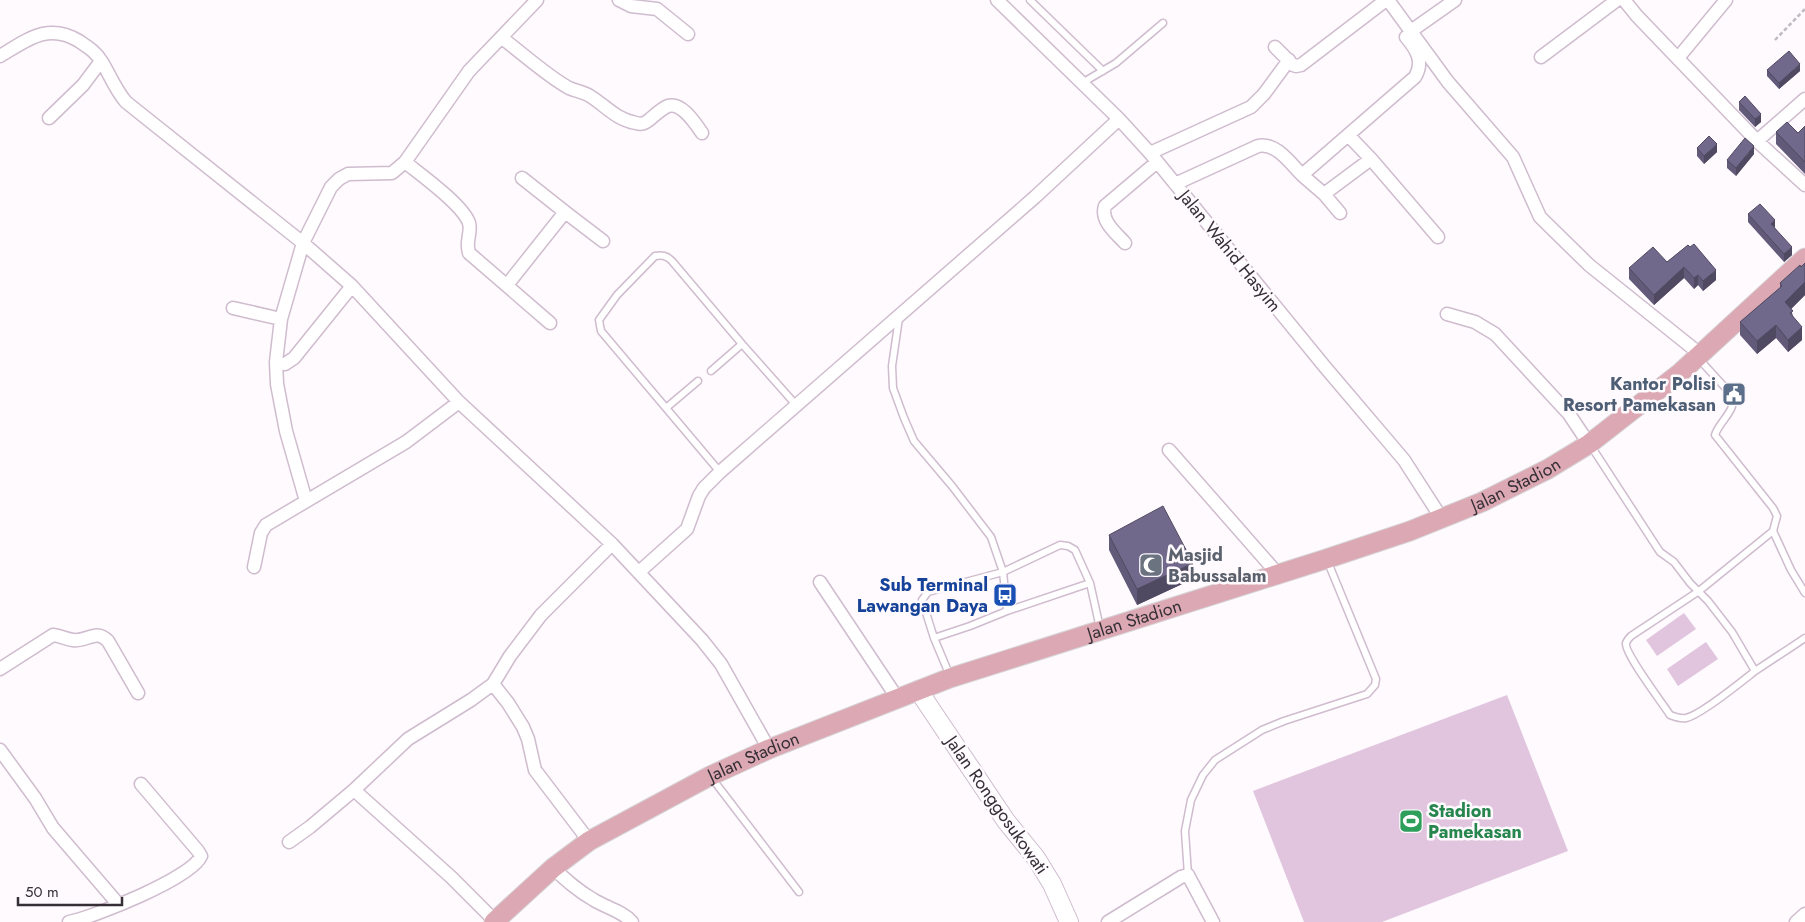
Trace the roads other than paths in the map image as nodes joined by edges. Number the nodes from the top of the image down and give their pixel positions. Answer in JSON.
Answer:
{"nodes":[{"id":1,"x":537,"y":0,"type":"edge"},
{"id":2,"x":618,"y":0,"type":"edge"},
{"id":3,"x":997,"y":0,"type":"edge"},
{"id":4,"x":1030,"y":0,"type":"edge"},
{"id":5,"x":1455,"y":0,"type":"edge"},
{"id":6,"x":1618,"y":0,"type":"edge"},
{"id":7,"x":1624,"y":0,"type":"edge"},
{"id":8,"x":1726,"y":0,"type":"edge"},
{"id":9,"x":1387,"y":4,"type":"edge"},
{"id":10,"x":1163,"y":23,"type":"dead end"},
{"id":11,"x":1411,"y":31,"type":"junction"},
{"id":12,"x":688,"y":34,"type":"dead end"},
{"id":13,"x":502,"y":38,"type":"junction"},
{"id":14,"x":1275,"y":47,"type":"dead end"},
{"id":15,"x":0,"y":56,"type":"edge"},
{"id":16,"x":1541,"y":57,"type":"dead end"},
{"id":17,"x":1678,"y":58,"type":"junction"},
{"id":18,"x":1289,"y":60,"type":"junction"},
{"id":19,"x":101,"y":61,"type":"junction"},
{"id":20,"x":1103,"y":71,"type":"junction"},
{"id":21,"x":1082,"y":83,"type":"junction"},
{"id":22,"x":1805,"y":99,"type":"edge"},
{"id":23,"x":49,"y":118,"type":"dead end"},
{"id":24,"x":1119,"y":119,"type":"junction"},
{"id":25,"x":702,"y":132,"type":"dead end"},
{"id":26,"x":1348,"y":135,"type":"junction"},
{"id":27,"x":1756,"y":141,"type":"junction"},
{"id":28,"x":1154,"y":158,"type":"junction"},
{"id":29,"x":1372,"y":159,"type":"junction"},
{"id":30,"x":405,"y":162,"type":"junction"},
{"id":31,"x":1302,"y":175,"type":"junction"},
{"id":32,"x":522,"y":178,"type":"dead end"},
{"id":33,"x":1175,"y":184,"type":"junction"},
{"id":34,"x":1805,"y":185,"type":"edge"},
{"id":35,"x":1324,"y":194,"type":"junction"},
{"id":36,"x":565,"y":212,"type":"junction"},
{"id":37,"x":1340,"y":213,"type":"dead end"},
{"id":38,"x":1438,"y":237,"type":"dead end"},
{"id":39,"x":603,"y":241,"type":"dead end"},
{"id":40,"x":303,"y":243,"type":"junction"},
{"id":41,"x":1126,"y":243,"type":"dead end"},
{"id":42,"x":1805,"y":258,"type":"edge"},
{"id":43,"x":507,"y":285,"type":"junction"},
{"id":44,"x":352,"y":286,"type":"junction"},
{"id":45,"x":233,"y":308,"type":"dead end"},
{"id":46,"x":1447,"y":314,"type":"dead end"},
{"id":47,"x":900,"y":317,"type":"junction"},
{"id":48,"x":281,"y":319,"type":"junction"},
{"id":49,"x":550,"y":323,"type":"dead end"},
{"id":50,"x":742,"y":344,"type":"junction"},
{"id":51,"x":1699,"y":355,"type":"junction"},
{"id":52,"x":276,"y":362,"type":"junction"},
{"id":53,"x":710,"y":371,"type":"dead end"},
{"id":54,"x":698,"y":381,"type":"dead end"},
{"id":55,"x":459,"y":402,"type":"junction"},
{"id":56,"x":797,"y":406,"type":"junction"},
{"id":57,"x":666,"y":408,"type":"junction"},
{"id":58,"x":1589,"y":444,"type":"junction"},
{"id":59,"x":1169,"y":450,"type":"dead end"},
{"id":60,"x":720,"y":472,"type":"junction"},
{"id":61,"x":306,"y":501,"type":"junction"},
{"id":62,"x":1442,"y":519,"type":"junction"},
{"id":63,"x":1773,"y":532,"type":"junction"},
{"id":64,"x":612,"y":544,"type":"junction"},
{"id":65,"x":1326,"y":559,"type":"junction"},
{"id":66,"x":254,"y":567,"type":"dead end"},
{"id":67,"x":639,"y":572,"type":"junction"},
{"id":68,"x":1003,"y":572,"type":"junction"},
{"id":69,"x":1277,"y":573,"type":"junction"},
{"id":70,"x":820,"y":582,"type":"dead end"},
{"id":71,"x":1090,"y":583,"type":"junction"},
{"id":72,"x":1699,"y":591,"type":"junction"},
{"id":73,"x":1805,"y":593,"type":"edge"},
{"id":74,"x":1007,"y":610,"type":"junction"},
{"id":75,"x":1100,"y":629,"type":"junction"},
{"id":76,"x":934,"y":638,"type":"junction"},
{"id":77,"x":1805,"y":638,"type":"edge"},
{"id":78,"x":0,"y":669,"type":"edge"},
{"id":79,"x":1755,"y":671,"type":"junction"},
{"id":80,"x":950,"y":678,"type":"junction"},
{"id":81,"x":493,"y":684,"type":"junction"},
{"id":82,"x":918,"y":690,"type":"junction"},
{"id":83,"x":138,"y":693,"type":"dead end"},
{"id":84,"x":898,"y":699,"type":"junction"},
{"id":85,"x":769,"y":749,"type":"junction"},
{"id":86,"x":0,"y":750,"type":"edge"},
{"id":87,"x":710,"y":776,"type":"junction"},
{"id":88,"x":141,"y":784,"type":"dead end"},
{"id":89,"x":354,"y":790,"type":"junction"},
{"id":90,"x":589,"y":841,"type":"junction"},
{"id":91,"x":289,"y":842,"type":"dead end"},
{"id":92,"x":553,"y":868,"type":"junction"},
{"id":93,"x":1188,"y":875,"type":"junction"},
{"id":94,"x":799,"y":892,"type":"dead end"},
{"id":95,"x":119,"y":905,"type":"junction"},
{"id":96,"x":1805,"y":914,"type":"edge"},
{"id":97,"x":84,"y":921,"type":"edge"},
{"id":98,"x":69,"y":922,"type":"edge"},
{"id":99,"x":495,"y":922,"type":"edge"},
{"id":100,"x":632,"y":922,"type":"edge"},
{"id":101,"x":1070,"y":922,"type":"edge"},
{"id":102,"x":1108,"y":922,"type":"edge"},
{"id":103,"x":1213,"y":922,"type":"edge"},
{"id":104,"x":1796,"y":922,"type":"edge"}],
"edges":[{"from":1,"to":13,"type":"street"},
{"from":2,"to":12,"type":"street"},
{"from":3,"to":21,"type":"street","name":"Jalan Wahid Hasyim"},
{"from":4,"to":20,"type":"lane"},
{"from":5,"to":11,"type":"street"},
{"from":6,"to":16,"type":"street"},
{"from":7,"to":17,"type":"street"},
{"from":8,"to":17,"type":"street"},
{"from":9,"to":11,"type":"street"},
{"from":9,"to":18,"type":"street"},
{"from":9,"to":26,"type":"street"},
{"from":10,"to":20,"type":"lane"},
{"from":11,"to":51,"type":"street"},
{"from":13,"to":25,"type":"street"},
{"from":13,"to":30,"type":"street"},
{"from":14,"to":18,"type":"street"},
{"from":15,"to":19,"type":"street"},
{"from":17,"to":27,"type":"street"},
{"from":18,"to":28,"type":"street"},
{"from":19,"to":23,"type":"street"},
{"from":19,"to":40,"type":"street"},
{"from":20,"to":21,"type":"lane"},
{"from":21,"to":24,"type":"street","name":"Jalan Wahid Hasyim"},
{"from":22,"to":27,"type":"street"},
{"from":24,"to":28,"type":"street","name":"Jalan Wahid Hasyim"},
{"from":24,"to":47,"type":"street"},
{"from":26,"to":29,"type":"street"},
{"from":26,"to":31,"type":"street"},
{"from":27,"to":34,"type":"street"},
{"from":28,"to":33,"type":"street","name":"Jalan Wahid Hasyim"},
{"from":28,"to":41,"type":"street"},
{"from":29,"to":35,"type":"street"},
{"from":29,"to":38,"type":"street"},
{"from":30,"to":40,"type":"street"},
{"from":30,"to":43,"type":"street"},
{"from":31,"to":33,"type":"street"},
{"from":31,"to":35,"type":"street"},
{"from":32,"to":36,"type":"street"},
{"from":33,"to":62,"type":"street","name":"Jalan Wahid Hasyim"},
{"from":35,"to":37,"type":"street"},
{"from":36,"to":39,"type":"street"},
{"from":36,"to":43,"type":"street"},
{"from":40,"to":44,"type":"street"},
{"from":40,"to":48,"type":"street"},
{"from":42,"to":51,"type":"main road","name":"Jalan Stadion"},
{"from":43,"to":49,"type":"street"},
{"from":44,"to":52,"type":"street"},
{"from":44,"to":55,"type":"street"},
{"from":45,"to":48,"type":"street"},
{"from":46,"to":58,"type":"street"},
{"from":47,"to":56,"type":"street"},
{"from":47,"to":68,"type":"lane"},
{"from":48,"to":52,"type":"street"},
{"from":50,"to":53,"type":"lane"},
{"from":50,"to":56,"type":"lane"},
{"from":50,"to":57,"type":"lane"},
{"from":51,"to":58,"type":"main road","name":"Jalan Stadion"},
{"from":51,"to":63,"type":"lane"},
{"from":52,"to":61,"type":"street"},
{"from":54,"to":57,"type":"lane"},
{"from":55,"to":61,"type":"street"},
{"from":55,"to":64,"type":"street"},
{"from":56,"to":60,"type":"street"},
{"from":57,"to":60,"type":"lane"},
{"from":58,"to":62,"type":"main road","name":"Jalan Stadion"},
{"from":58,"to":72,"type":"lane"},
{"from":59,"to":69,"type":"street"},
{"from":60,"to":67,"type":"street"},
{"from":61,"to":66,"type":"street"},
{"from":62,"to":65,"type":"main road","name":"Jalan Stadion"},
{"from":63,"to":72,"type":"lane"},
{"from":63,"to":73,"type":"lane"},
{"from":64,"to":67,"type":"street"},
{"from":64,"to":81,"type":"street"},
{"from":65,"to":69,"type":"main road","name":"Jalan Stadion"},
{"from":65,"to":93,"type":"lane"},
{"from":67,"to":85,"type":"street"},
{"from":68,"to":71,"type":"lane"},
{"from":68,"to":74,"type":"lane"},
{"from":68,"to":76,"type":"lane"},
{"from":69,"to":75,"type":"main road","name":"Jalan Stadion"},
{"from":70,"to":84,"type":"street"},
{"from":71,"to":74,"type":"lane"},
{"from":71,"to":75,"type":"lane"},
{"from":72,"to":79,"type":"lane"},
{"from":72,"to":79,"type":"lane"},
{"from":74,"to":76,"type":"lane"},
{"from":75,"to":80,"type":"main road","name":"Jalan Stadion"},
{"from":76,"to":80,"type":"lane"},
{"from":77,"to":79,"type":"lane"},
{"from":78,"to":83,"type":"street"},
{"from":80,"to":82,"type":"main road","name":"Jalan Stadion"},
{"from":81,"to":89,"type":"street"},
{"from":81,"to":90,"type":"street"},
{"from":82,"to":84,"type":"main road","name":"Jalan Stadion"},
{"from":82,"to":101,"type":"main road","name":"Jalan Ronggosukowati"},
{"from":84,"to":85,"type":"main road","name":"Jalan Stadion"},
{"from":85,"to":87,"type":"main road","name":"Jalan Stadion"},
{"from":86,"to":95,"type":"street"},
{"from":87,"to":90,"type":"main road","name":"Jalan Stadion"},
{"from":87,"to":94,"type":"lane"},
{"from":88,"to":95,"type":"street"},
{"from":89,"to":91,"type":"street"},
{"from":89,"to":99,"type":"street"},
{"from":90,"to":92,"type":"main road","name":"Jalan Stadion"},
{"from":92,"to":99,"type":"main road","name":"Jalan Stadion"},
{"from":92,"to":100,"type":"street"},
{"from":93,"to":102,"type":"street"},
{"from":93,"to":103,"type":"street"},
{"from":95,"to":97,"type":"street"},
{"from":96,"to":104,"type":"street"},
{"from":97,"to":98,"type":"street"}]}
